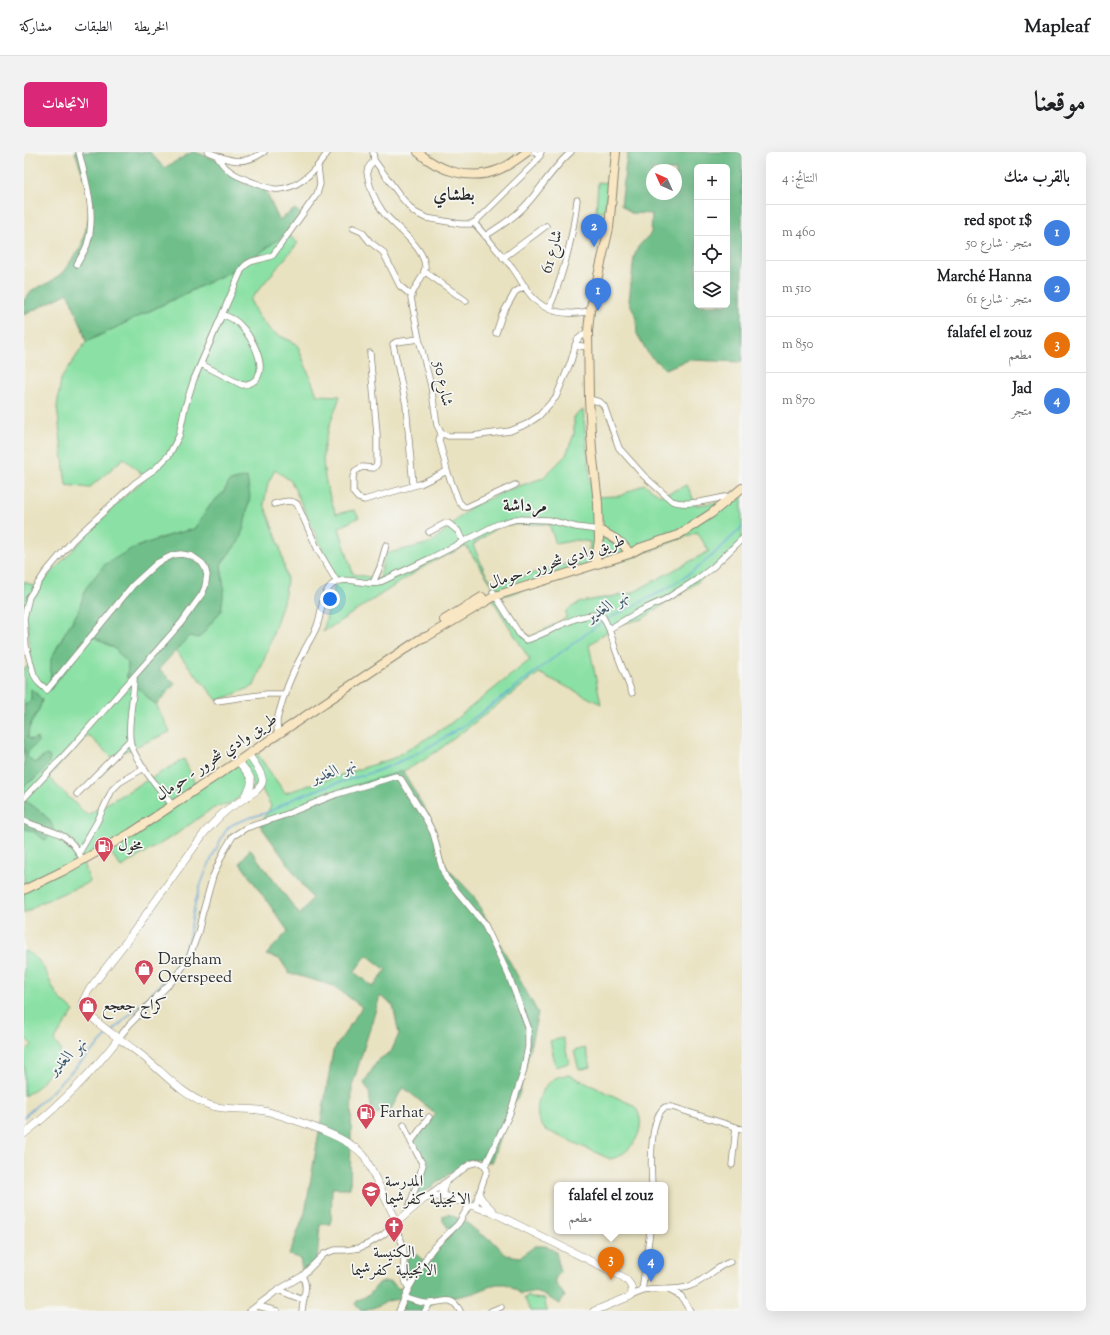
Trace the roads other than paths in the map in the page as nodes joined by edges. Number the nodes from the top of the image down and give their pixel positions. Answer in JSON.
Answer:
{"nodes":[{"id":1,"x":79,"y":152,"type":"edge"},
{"id":2,"x":208,"y":152,"type":"edge"},
{"id":3,"x":264,"y":152,"type":"edge"},
{"id":4,"x":328,"y":152,"type":"edge"},
{"id":5,"x":373,"y":152,"type":"edge"},
{"id":6,"x":418,"y":152,"type":"edge"},
{"id":7,"x":527,"y":152,"type":"edge"},
{"id":8,"x":534,"y":152,"type":"edge"},
{"id":9,"x":571,"y":152,"type":"edge"},
{"id":10,"x":616,"y":152,"type":"edge"},
{"id":11,"x":540,"y":154,"type":"edge"},
{"id":12,"x":217,"y":156,"type":"junction"},
{"id":13,"x":374,"y":160,"type":"junction"},
{"id":14,"x":318,"y":167,"type":"junction"},
{"id":15,"x":577,"y":200,"type":"dead end"},
{"id":16,"x":474,"y":223,"type":"junction"},
{"id":17,"x":546,"y":226,"type":"dead end"},
{"id":18,"x":353,"y":228,"type":"dead end"},
{"id":19,"x":485,"y":236,"type":"junction"},
{"id":20,"x":503,"y":258,"type":"junction"},
{"id":21,"x":76,"y":264,"type":"dead end"},
{"id":22,"x":424,"y":271,"type":"junction"},
{"id":23,"x":525,"y":286,"type":"junction"},
{"id":24,"x":412,"y":296,"type":"junction"},
{"id":25,"x":466,"y":301,"type":"dead end"},
{"id":26,"x":550,"y":309,"type":"junction"},
{"id":27,"x":590,"y":311,"type":"junction"},
{"id":28,"x":223,"y":314,"type":"junction"},
{"id":29,"x":588,"y":331,"type":"junction"},
{"id":30,"x":496,"y":333,"type":"dead end"},
{"id":31,"x":419,"y":338,"type":"junction"},
{"id":32,"x":575,"y":345,"type":"junction"},
{"id":33,"x":588,"y":347,"type":"junction"},
{"id":34,"x":370,"y":353,"type":"dead end"},
{"id":35,"x":201,"y":364,"type":"junction"},
{"id":36,"x":590,"y":399,"type":"junction"},
{"id":37,"x":441,"y":433,"type":"junction"},
{"id":38,"x":447,"y":471,"type":"junction"},
{"id":39,"x":413,"y":485,"type":"junction"},
{"id":40,"x":515,"y":485,"type":"dead end"},
{"id":41,"x":742,"y":488,"type":"edge"},
{"id":42,"x":734,"y":496,"type":"junction"},
{"id":43,"x":274,"y":504,"type":"dead end"},
{"id":44,"x":599,"y":530,"type":"junction"},
{"id":45,"x":429,"y":532,"type":"dead end"},
{"id":46,"x":742,"y":539,"type":"edge"},
{"id":47,"x":463,"y":542,"type":"junction"},
{"id":48,"x":386,"y":545,"type":"dead end"},
{"id":49,"x":628,"y":552,"type":"junction"},
{"id":50,"x":596,"y":560,"type":"junction"},
{"id":51,"x":580,"y":567,"type":"junction"},
{"id":52,"x":337,"y":582,"type":"junction"},
{"id":53,"x":373,"y":583,"type":"junction"},
{"id":54,"x":494,"y":594,"type":"junction"},
{"id":55,"x":609,"y":627,"type":"junction"},
{"id":56,"x":134,"y":678,"type":"junction"},
{"id":57,"x":632,"y":693,"type":"dead end"},
{"id":58,"x":286,"y":694,"type":"junction"},
{"id":59,"x":218,"y":701,"type":"dead end"},
{"id":60,"x":278,"y":734,"type":"junction"},
{"id":61,"x":130,"y":740,"type":"junction"},
{"id":62,"x":248,"y":754,"type":"junction"},
{"id":63,"x":238,"y":761,"type":"junction"},
{"id":64,"x":144,"y":768,"type":"junction"},
{"id":65,"x":77,"y":794,"type":"dead end"},
{"id":66,"x":24,"y":798,"type":"edge"},
{"id":67,"x":239,"y":801,"type":"junction"},
{"id":68,"x":173,"y":806,"type":"junction"},
{"id":69,"x":24,"y":821,"type":"edge"},
{"id":70,"x":81,"y":857,"type":"junction"},
{"id":71,"x":24,"y":890,"type":"edge"},
{"id":72,"x":116,"y":1037,"type":"junction"},
{"id":73,"x":428,"y":1117,"type":"dead end"},
{"id":74,"x":404,"y":1125,"type":"dead end"},
{"id":75,"x":739,"y":1128,"type":"edge"},
{"id":76,"x":24,"y":1134,"type":"edge"},
{"id":77,"x":411,"y":1142,"type":"junction"},
{"id":78,"x":732,"y":1165,"type":"dead end"},
{"id":79,"x":485,"y":1166,"type":"junction"},
{"id":80,"x":652,"y":1182,"type":"edge"},
{"id":81,"x":444,"y":1184,"type":"junction"},
{"id":82,"x":479,"y":1195,"type":"junction"},
{"id":83,"x":445,"y":1196,"type":"junction"},
{"id":84,"x":425,"y":1198,"type":"junction"},
{"id":85,"x":472,"y":1205,"type":"junction"},
{"id":86,"x":407,"y":1213,"type":"junction"},
{"id":87,"x":496,"y":1214,"type":"junction"},
{"id":88,"x":395,"y":1224,"type":"junction"},
{"id":89,"x":650,"y":1234,"type":"edge"},
{"id":90,"x":730,"y":1262,"type":"dead end"},
{"id":91,"x":302,"y":1276,"type":"junction"},
{"id":92,"x":409,"y":1288,"type":"junction"},
{"id":93,"x":278,"y":1290,"type":"junction"},
{"id":94,"x":669,"y":1290,"type":"junction"},
{"id":95,"x":642,"y":1291,"type":"junction"},
{"id":96,"x":631,"y":1296,"type":"junction"},
{"id":97,"x":406,"y":1298,"type":"junction"},
{"id":98,"x":303,"y":1300,"type":"junction"},
{"id":99,"x":430,"y":1304,"type":"junction"},
{"id":100,"x":258,"y":1306,"type":"junction"},
{"id":101,"x":501,"y":1307,"type":"dead end"},
{"id":102,"x":250,"y":1311,"type":"edge"},
{"id":103,"x":277,"y":1311,"type":"edge"},
{"id":104,"x":302,"y":1311,"type":"edge"},
{"id":105,"x":399,"y":1311,"type":"edge"},
{"id":106,"x":424,"y":1311,"type":"edge"},
{"id":107,"x":460,"y":1311,"type":"edge"},
{"id":108,"x":491,"y":1311,"type":"edge"},
{"id":109,"x":594,"y":1311,"type":"edge"},
{"id":110,"x":690,"y":1311,"type":"edge"}],
"edges":[{"from":1,"to":21,"type":"street"},
{"from":2,"to":12,"type":"street"},
{"from":3,"to":12,"type":"street"},
{"from":4,"to":14,"type":"street"},
{"from":5,"to":13,"type":"street"},
{"from":6,"to":7,"type":"main road"},
{"from":8,"to":11,"type":"street"},
{"from":9,"to":19,"type":"street"},
{"from":10,"to":27,"type":"main road"},
{"from":11,"to":16,"type":"street"},
{"from":12,"to":14,"type":"street"},
{"from":13,"to":16,"type":"street"},
{"from":13,"to":22,"type":"street"},
{"from":14,"to":28,"type":"street"},
{"from":15,"to":26,"type":"street","name":"شارع 61"},
{"from":16,"to":19,"type":"street"},
{"from":17,"to":20,"type":"street"},
{"from":18,"to":24,"type":"street"},
{"from":19,"to":20,"type":"street"},
{"from":20,"to":23,"type":"street"},
{"from":22,"to":24,"type":"street"},
{"from":22,"to":25,"type":"street"},
{"from":23,"to":26,"type":"street"},
{"from":23,"to":30,"type":"street"},
{"from":24,"to":31,"type":"street","name":"شارع 50"},
{"from":26,"to":27,"type":"street"},
{"from":27,"to":29,"type":"main road"},
{"from":28,"to":35,"type":"street"},
{"from":28,"to":35,"type":"street"},
{"from":29,"to":32,"type":"street"},
{"from":29,"to":33,"type":"main road"},
{"from":31,"to":37,"type":"street","name":"شارع 50"},
{"from":31,"to":39,"type":"street"},
{"from":32,"to":33,"type":"street"},
{"from":32,"to":37,"type":"street"},
{"from":33,"to":36,"type":"main road"},
{"from":34,"to":39,"type":"street"},
{"from":35,"to":56,"type":"street"},
{"from":36,"to":42,"type":"street"},
{"from":36,"to":44,"type":"main road"},
{"from":37,"to":38,"type":"street","name":"شارع 50"},
{"from":38,"to":39,"type":"street"},
{"from":38,"to":40,"type":"street","name":"شارع 50"},
{"from":41,"to":42,"type":"main road","name":"طريق وادي شحرور - حومال"},
{"from":42,"to":49,"type":"main road","name":"طريق وادي شحرور - حومال"},
{"from":43,"to":52,"type":"street"},
{"from":44,"to":47,"type":"street"},
{"from":44,"to":49,"type":"main road"},
{"from":44,"to":50,"type":"main road"},
{"from":45,"to":47,"type":"street"},
{"from":46,"to":55,"type":"street"},
{"from":47,"to":53,"type":"street"},
{"from":48,"to":53,"type":"street"},
{"from":49,"to":50,"type":"main road","name":"طريق وادي شحرور - حومال"},
{"from":49,"to":51,"type":"main road","name":"طريق وادي شحرور - حومال"},
{"from":50,"to":51,"type":"main road","name":"طريق وادي شحرور - حومال"},
{"from":51,"to":54,"type":"main road","name":"طريق وادي شحرور - حومال"},
{"from":52,"to":53,"type":"street"},
{"from":52,"to":58,"type":"street"},
{"from":54,"to":55,"type":"street"},
{"from":54,"to":60,"type":"main road","name":"طريق وادي شحرور - حومال"},
{"from":55,"to":57,"type":"street"},
{"from":56,"to":61,"type":"street"},
{"from":56,"to":66,"type":"street"},
{"from":58,"to":59,"type":"street"},
{"from":58,"to":60,"type":"street"},
{"from":60,"to":62,"type":"main road","name":"طريق وادي شحرور - حومال"},
{"from":61,"to":64,"type":"street"},
{"from":61,"to":65,"type":"street"},
{"from":62,"to":63,"type":"main road","name":"طريق وادي شحرور - حومال"},
{"from":62,"to":67,"type":"street"},
{"from":63,"to":67,"type":"street"},
{"from":63,"to":68,"type":"main road","name":"طريق وادي شحرور - حومال"},
{"from":64,"to":68,"type":"street"},
{"from":64,"to":70,"type":"street"},
{"from":67,"to":72,"type":"street"},
{"from":68,"to":70,"type":"main road","name":"طريق وادي شحرور - حومال"},
{"from":69,"to":70,"type":"street"},
{"from":70,"to":71,"type":"main road","name":"طريق وادي شحرور - حومال"},
{"from":72,"to":76,"type":"street"},
{"from":72,"to":79,"type":"street"},
{"from":72,"to":88,"type":"street"},
{"from":73,"to":77,"type":"street"},
{"from":74,"to":77,"type":"street"},
{"from":75,"to":78,"type":"street"},
{"from":75,"to":80,"type":"street"},
{"from":77,"to":86,"type":"street"},
{"from":79,"to":81,"type":"street"},
{"from":79,"to":82,"type":"street"},
{"from":81,"to":83,"type":"street"},
{"from":81,"to":84,"type":"street"},
{"from":82,"to":85,"type":"street"},
{"from":82,"to":87,"type":"street"},
{"from":83,"to":84,"type":"street"},
{"from":83,"to":85,"type":"street"},
{"from":84,"to":86,"type":"street"},
{"from":85,"to":87,"type":"street"},
{"from":85,"to":92,"type":"street"},
{"from":86,"to":88,"type":"street"},
{"from":87,"to":96,"type":"street"},
{"from":88,"to":91,"type":"street"},
{"from":88,"to":92,"type":"street"},
{"from":89,"to":95,"type":"street"},
{"from":90,"to":94,"type":"street"},
{"from":91,"to":93,"type":"street"},
{"from":91,"to":98,"type":"street"},
{"from":92,"to":97,"type":"street"},
{"from":93,"to":98,"type":"street"},
{"from":93,"to":100,"type":"street"},
{"from":94,"to":95,"type":"street"},
{"from":94,"to":110,"type":"street"},
{"from":95,"to":96,"type":"street"},
{"from":96,"to":109,"type":"street"},
{"from":97,"to":99,"type":"street"},
{"from":97,"to":105,"type":"street"},
{"from":98,"to":104,"type":"street"},
{"from":99,"to":106,"type":"street"},
{"from":99,"to":107,"type":"street"},
{"from":100,"to":102,"type":"street"},
{"from":100,"to":103,"type":"street"},
{"from":101,"to":108,"type":"street"}]}
